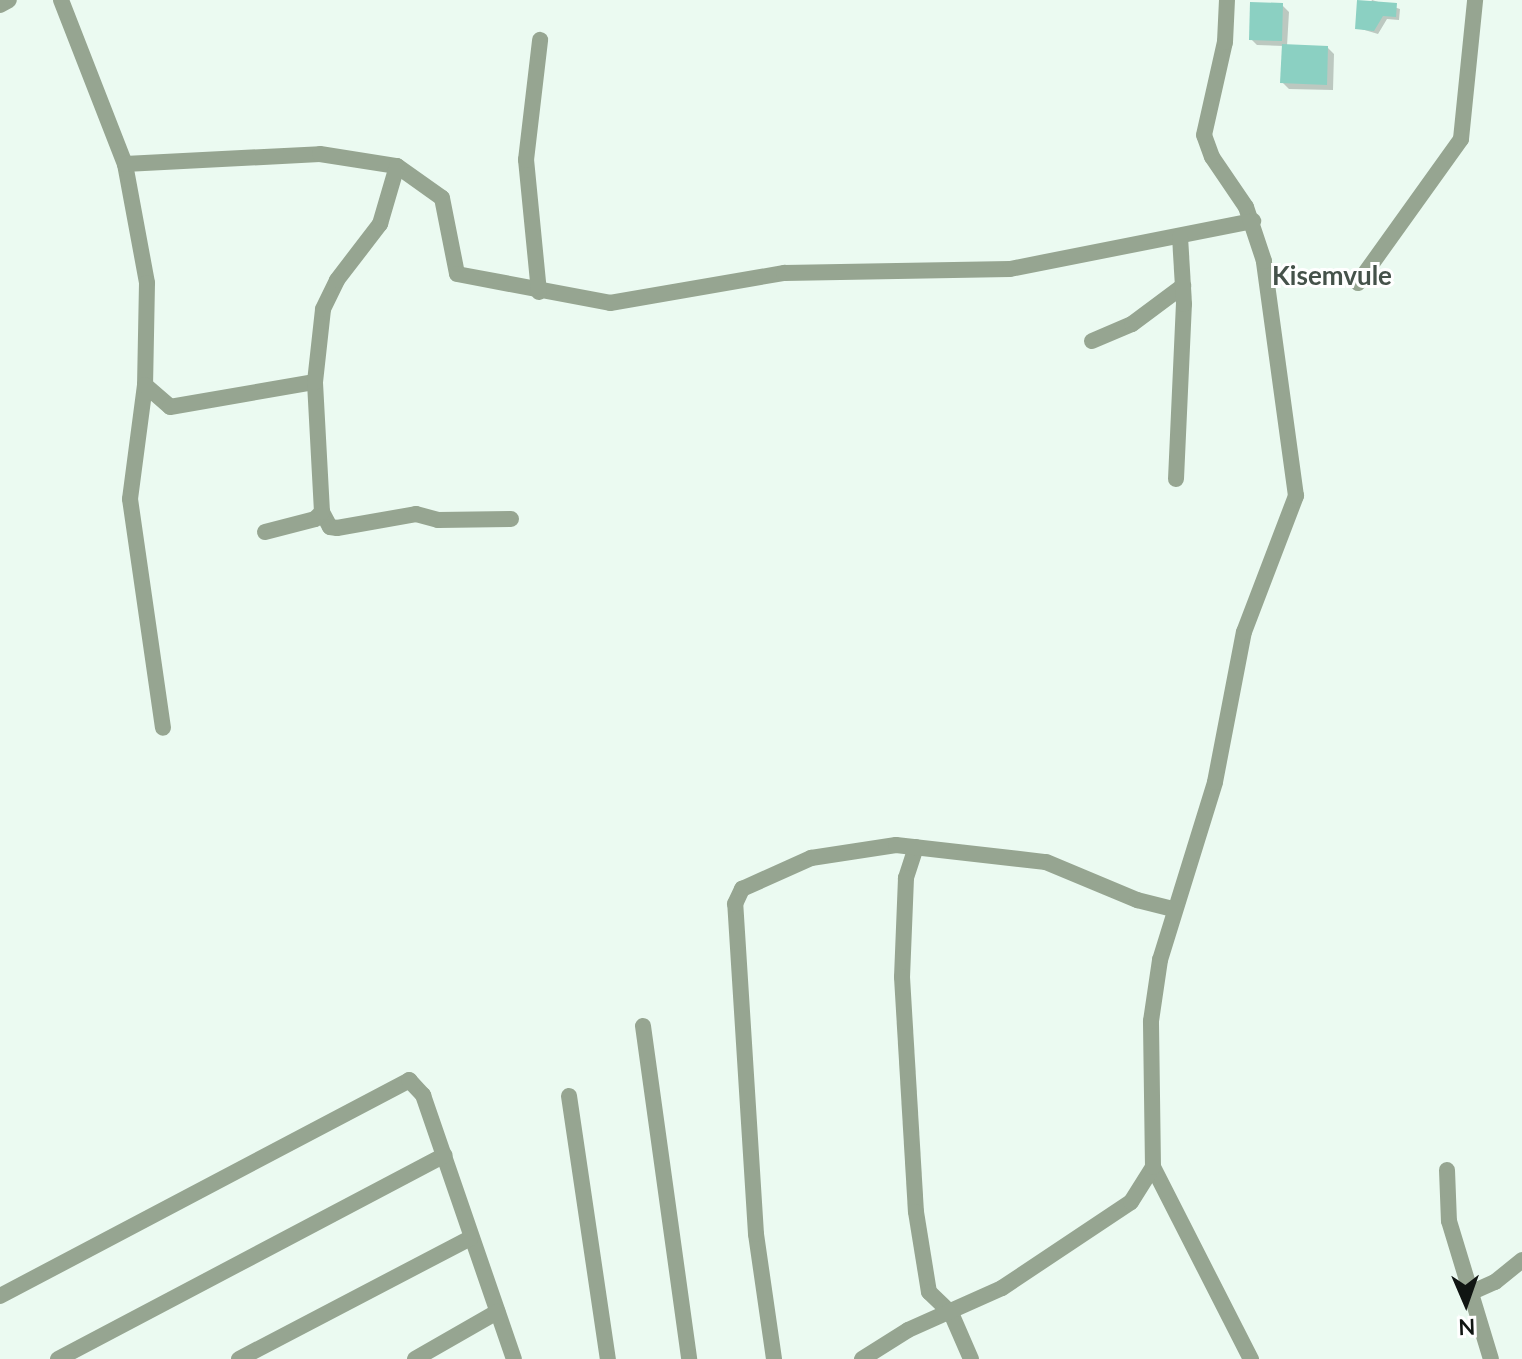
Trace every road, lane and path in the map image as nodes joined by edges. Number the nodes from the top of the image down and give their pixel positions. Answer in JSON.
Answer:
{"nodes":[{"id":1,"x":9,"y":0,"type":"edge"},
{"id":2,"x":61,"y":0,"type":"edge"},
{"id":3,"x":1227,"y":0,"type":"edge"},
{"id":4,"x":1475,"y":0,"type":"edge"},
{"id":5,"x":0,"y":5,"type":"edge"},
{"id":6,"x":540,"y":40,"type":"dead end"},
{"id":7,"x":125,"y":164,"type":"junction"},
{"id":8,"x":397,"y":166,"type":"junction"},
{"id":9,"x":1253,"y":221,"type":"junction"},
{"id":10,"x":1180,"y":237,"type":"junction"},
{"id":11,"x":1358,"y":283,"type":"dead end"},
{"id":12,"x":1183,"y":286,"type":"junction"},
{"id":13,"x":539,"y":292,"type":"junction"},
{"id":14,"x":1092,"y":341,"type":"dead end"},
{"id":15,"x":315,"y":382,"type":"junction"},
{"id":16,"x":145,"y":385,"type":"junction"},
{"id":17,"x":1176,"y":479,"type":"dead end"},
{"id":18,"x":322,"y":512,"type":"junction"},
{"id":19,"x":511,"y":519,"type":"dead end"},
{"id":20,"x":265,"y":532,"type":"dead end"},
{"id":21,"x":163,"y":728,"type":"dead end"},
{"id":22,"x":916,"y":847,"type":"junction"},
{"id":23,"x":1174,"y":909,"type":"junction"},
{"id":24,"x":643,"y":1026,"type":"dead end"},
{"id":25,"x":569,"y":1096,"type":"dead end"},
{"id":26,"x":445,"y":1155,"type":"junction"},
{"id":27,"x":1153,"y":1167,"type":"junction"},
{"id":28,"x":1447,"y":1170,"type":"dead end"},
{"id":29,"x":470,"y":1238,"type":"junction"},
{"id":30,"x":1522,"y":1260,"type":"edge"},
{"id":31,"x":1470,"y":1293,"type":"junction"},
{"id":32,"x":0,"y":1296,"type":"edge"},
{"id":33,"x":497,"y":1312,"type":"junction"},
{"id":34,"x":951,"y":1313,"type":"junction"},
{"id":35,"x":58,"y":1359,"type":"edge"},
{"id":36,"x":239,"y":1359,"type":"edge"},
{"id":37,"x":415,"y":1359,"type":"edge"},
{"id":38,"x":514,"y":1359,"type":"edge"},
{"id":39,"x":608,"y":1359,"type":"edge"},
{"id":40,"x":689,"y":1359,"type":"edge"},
{"id":41,"x":774,"y":1359,"type":"edge"},
{"id":42,"x":862,"y":1359,"type":"edge"},
{"id":43,"x":971,"y":1359,"type":"edge"},
{"id":44,"x":1251,"y":1359,"type":"edge"},
{"id":45,"x":1491,"y":1359,"type":"edge"}],
"edges":[{"from":1,"to":5,"type":"street"},
{"from":2,"to":7,"type":"street"},
{"from":3,"to":9,"type":"street"},
{"from":4,"to":11,"type":"street"},
{"from":6,"to":13,"type":"street"},
{"from":7,"to":8,"type":"street"},
{"from":7,"to":16,"type":"street"},
{"from":8,"to":13,"type":"street"},
{"from":8,"to":15,"type":"street"},
{"from":9,"to":10,"type":"street"},
{"from":9,"to":23,"type":"street"},
{"from":10,"to":12,"type":"street"},
{"from":10,"to":13,"type":"street"},
{"from":12,"to":14,"type":"street"},
{"from":12,"to":17,"type":"street"},
{"from":15,"to":16,"type":"street"},
{"from":15,"to":18,"type":"street"},
{"from":16,"to":21,"type":"street"},
{"from":18,"to":19,"type":"street"},
{"from":18,"to":20,"type":"street"},
{"from":22,"to":23,"type":"street"},
{"from":22,"to":34,"type":"street"},
{"from":22,"to":41,"type":"street"},
{"from":23,"to":27,"type":"street"},
{"from":24,"to":40,"type":"street"},
{"from":25,"to":39,"type":"street"},
{"from":26,"to":29,"type":"street"},
{"from":26,"to":32,"type":"street"},
{"from":26,"to":35,"type":"street"},
{"from":27,"to":34,"type":"street"},
{"from":27,"to":44,"type":"street"},
{"from":28,"to":31,"type":"street"},
{"from":29,"to":33,"type":"street"},
{"from":29,"to":36,"type":"street"},
{"from":30,"to":31,"type":"street"},
{"from":31,"to":45,"type":"street"},
{"from":33,"to":37,"type":"street"},
{"from":33,"to":38,"type":"street"},
{"from":34,"to":42,"type":"street"},
{"from":34,"to":43,"type":"street"}]}
